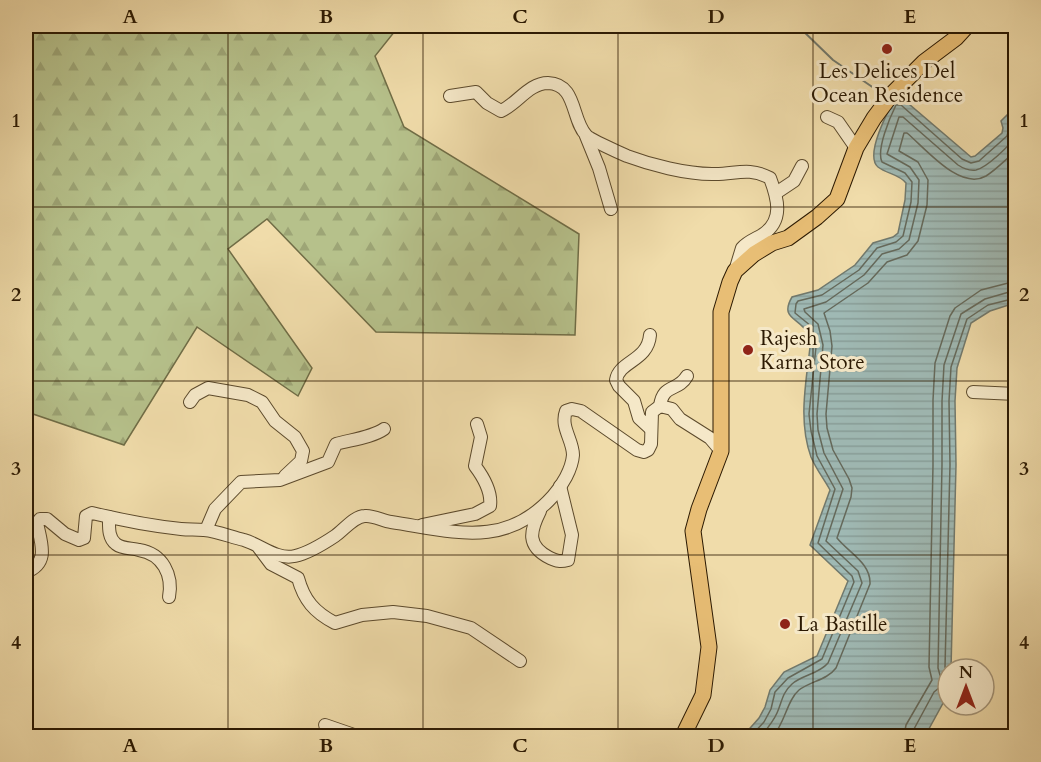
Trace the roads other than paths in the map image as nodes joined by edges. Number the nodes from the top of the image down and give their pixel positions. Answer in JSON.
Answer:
{"nodes":[{"id":1,"x":967,"y":26,"type":"edge"},
{"id":2,"x":450,"y":96,"type":"dead end"},
{"id":3,"x":827,"y":117,"type":"dead end"},
{"id":4,"x":586,"y":136,"type":"junction"},
{"id":5,"x":856,"y":148,"type":"junction"},
{"id":6,"x":802,"y":166,"type":"dead end"},
{"id":7,"x":776,"y":193,"type":"junction"},
{"id":8,"x":610,"y":209,"type":"dead end"},
{"id":9,"x":735,"y":271,"type":"junction"},
{"id":10,"x":650,"y":334,"type":"dead end"},
{"id":11,"x":687,"y":376,"type":"dead end"},
{"id":12,"x":973,"y":392,"type":"dead end"},
{"id":13,"x":1016,"y":394,"type":"edge"},
{"id":14,"x":190,"y":402,"type":"dead end"},
{"id":15,"x":660,"y":406,"type":"junction"},
{"id":16,"x":477,"y":424,"type":"dead end"},
{"id":17,"x":384,"y":429,"type":"dead end"},
{"id":18,"x":651,"y":429,"type":"junction"},
{"id":19,"x":721,"y":451,"type":"junction"},
{"id":20,"x":280,"y":480,"type":"junction"},
{"id":21,"x":560,"y":486,"type":"junction"},
{"id":22,"x":542,"y":507,"type":"junction"},
{"id":23,"x":110,"y":517,"type":"junction"},
{"id":24,"x":415,"y":526,"type":"junction"},
{"id":25,"x":206,"y":530,"type":"junction"},
{"id":26,"x":254,"y":543,"type":"junction"},
{"id":27,"x":26,"y":572,"type":"edge"},
{"id":28,"x":170,"y":597,"type":"dead end"},
{"id":29,"x":520,"y":661,"type":"dead end"},
{"id":30,"x":325,"y":725,"type":"dead end"},
{"id":31,"x":1016,"y":725,"type":"edge"},
{"id":32,"x":357,"y":736,"type":"edge"},
{"id":33,"x":683,"y":736,"type":"edge"},
{"id":34,"x":1012,"y":736,"type":"edge"}],
"edges":[{"from":1,"to":5,"type":"main road"},
{"from":2,"to":4,"type":"street"},
{"from":3,"to":5,"type":"street"},
{"from":4,"to":7,"type":"street"},
{"from":4,"to":8,"type":"street"},
{"from":5,"to":9,"type":"main road"},
{"from":6,"to":7,"type":"street"},
{"from":7,"to":9,"type":"street"},
{"from":9,"to":19,"type":"main road"},
{"from":10,"to":18,"type":"street"},
{"from":11,"to":15,"type":"street"},
{"from":12,"to":13,"type":"street"},
{"from":14,"to":20,"type":"street"},
{"from":15,"to":18,"type":"street"},
{"from":15,"to":19,"type":"street"},
{"from":16,"to":24,"type":"street"},
{"from":17,"to":20,"type":"street"},
{"from":18,"to":21,"type":"street"},
{"from":19,"to":33,"type":"main road"},
{"from":20,"to":25,"type":"street"},
{"from":21,"to":22,"type":"street"},
{"from":21,"to":22,"type":"street"},
{"from":22,"to":24,"type":"street"},
{"from":23,"to":25,"type":"street"},
{"from":23,"to":27,"type":"street"},
{"from":23,"to":28,"type":"street"},
{"from":24,"to":26,"type":"street"},
{"from":25,"to":26,"type":"street"},
{"from":26,"to":29,"type":"street"},
{"from":30,"to":32,"type":"street"},
{"from":31,"to":34,"type":"street"}]}
